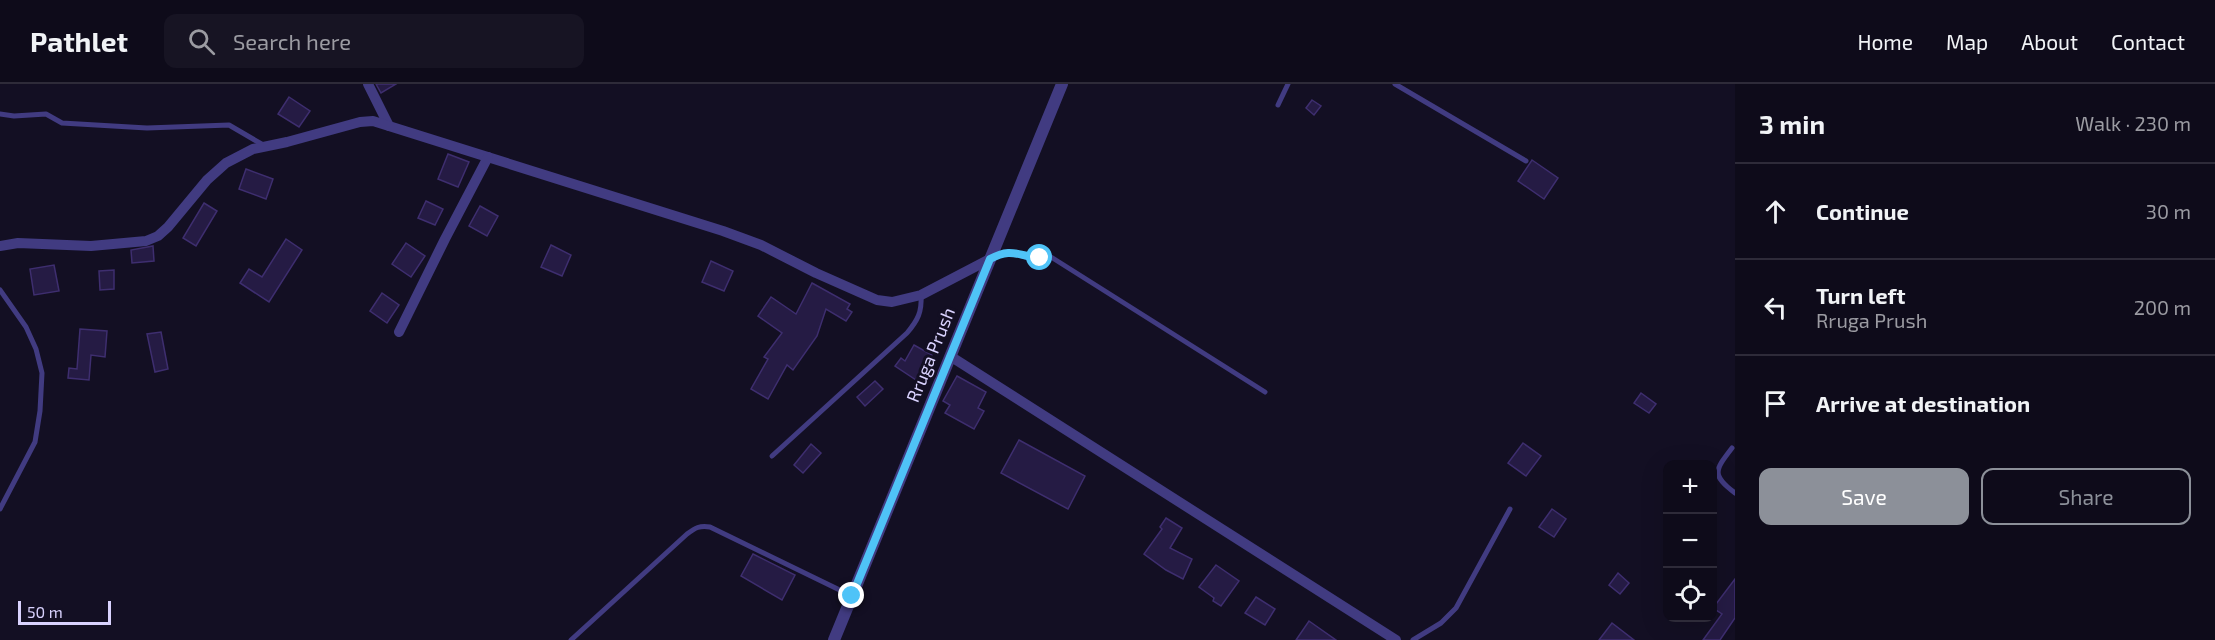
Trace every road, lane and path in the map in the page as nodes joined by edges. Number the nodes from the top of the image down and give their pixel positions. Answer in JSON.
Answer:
{"nodes":[{"id":1,"x":368,"y":84,"type":"edge"},
{"id":2,"x":1062,"y":84,"type":"edge"},
{"id":3,"x":1288,"y":84,"type":"edge"},
{"id":4,"x":1395,"y":84,"type":"edge"},
{"id":5,"x":1278,"y":105,"type":"dead end"},
{"id":6,"x":0,"y":114,"type":"edge"},
{"id":7,"x":389,"y":126,"type":"junction"},
{"id":8,"x":267,"y":146,"type":"junction"},
{"id":9,"x":488,"y":157,"type":"junction"},
{"id":10,"x":1526,"y":161,"type":"dead end"},
{"id":11,"x":0,"y":246,"type":"edge"},
{"id":12,"x":990,"y":259,"type":"junction"},
{"id":13,"x":0,"y":290,"type":"edge"},
{"id":14,"x":921,"y":295,"type":"junction"},
{"id":15,"x":399,"y":332,"type":"dead end"},
{"id":16,"x":950,"y":356,"type":"junction"},
{"id":17,"x":1265,"y":392,"type":"dead end"},
{"id":18,"x":1732,"y":448,"type":"dead end"},
{"id":19,"x":771,"y":456,"type":"dead end"},
{"id":20,"x":1735,"y":493,"type":"edge"},
{"id":21,"x":0,"y":509,"type":"edge"},
{"id":22,"x":1510,"y":509,"type":"dead end"},
{"id":23,"x":852,"y":596,"type":"junction"},
{"id":24,"x":571,"y":640,"type":"edge"},
{"id":25,"x":834,"y":640,"type":"edge"},
{"id":26,"x":1396,"y":640,"type":"edge"},
{"id":27,"x":1413,"y":640,"type":"edge"}],
"edges":[{"from":1,"to":7,"type":"street"},
{"from":2,"to":12,"type":"street","name":"Rruga Prush"},
{"from":3,"to":5,"type":"lane"},
{"from":4,"to":10,"type":"lane"},
{"from":6,"to":8,"type":"lane"},
{"from":7,"to":8,"type":"street"},
{"from":7,"to":9,"type":"street"},
{"from":8,"to":11,"type":"street"},
{"from":9,"to":14,"type":"street"},
{"from":9,"to":15,"type":"street"},
{"from":12,"to":14,"type":"street"},
{"from":12,"to":16,"type":"street","name":"Rruga Prush"},
{"from":12,"to":17,"type":"lane"},
{"from":13,"to":21,"type":"lane"},
{"from":14,"to":19,"type":"lane"},
{"from":16,"to":23,"type":"street","name":"Rruga Prush"},
{"from":16,"to":26,"type":"street"},
{"from":18,"to":20,"type":"lane"},
{"from":22,"to":27,"type":"lane"},
{"from":23,"to":24,"type":"lane"},
{"from":23,"to":25,"type":"street","name":"Rruga Prush"}]}
